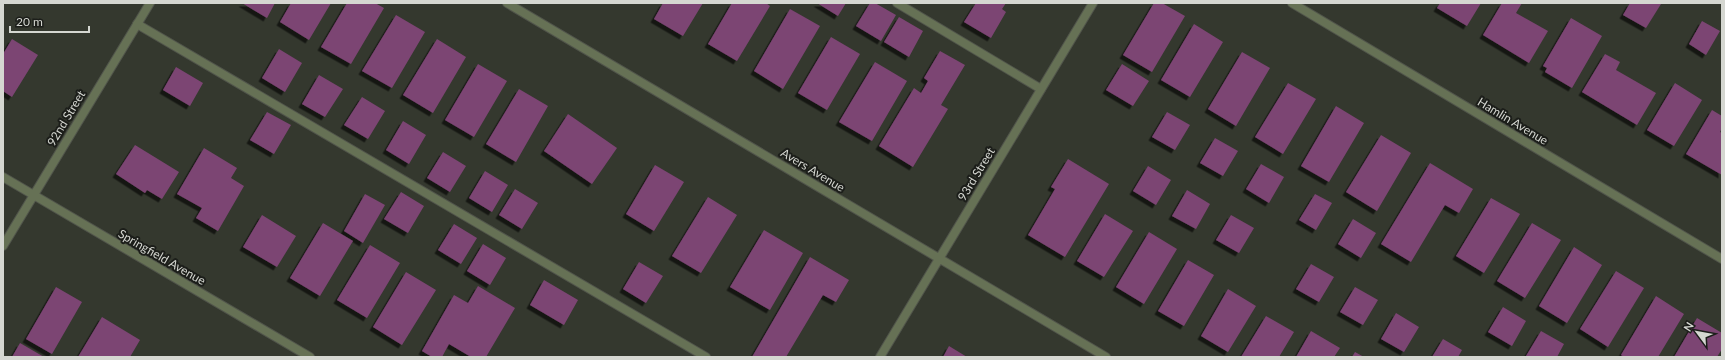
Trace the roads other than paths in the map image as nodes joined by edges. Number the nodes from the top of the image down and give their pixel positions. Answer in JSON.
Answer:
{"nodes":[{"id":1,"x":150,"y":3,"type":"edge"},
{"id":2,"x":507,"y":3,"type":"edge"},
{"id":3,"x":897,"y":3,"type":"edge"},
{"id":4,"x":1093,"y":3,"type":"edge"},
{"id":5,"x":1292,"y":3,"type":"edge"},
{"id":6,"x":137,"y":24,"type":"junction"},
{"id":7,"x":1041,"y":89,"type":"junction"},
{"id":8,"x":3,"y":177,"type":"edge"},
{"id":9,"x":34,"y":195,"type":"junction"},
{"id":10,"x":3,"y":246,"type":"edge"},
{"id":11,"x":939,"y":258,"type":"junction"},
{"id":12,"x":1722,"y":259,"type":"edge"},
{"id":13,"x":310,"y":357,"type":"edge"},
{"id":14,"x":706,"y":357,"type":"edge"},
{"id":15,"x":880,"y":357,"type":"edge"},
{"id":16,"x":1106,"y":357,"type":"edge"}],
"edges":[{"from":1,"to":6,"type":"street","name":"92nd Street"},
{"from":2,"to":11,"type":"street","name":"Avers Avenue"},
{"from":3,"to":7,"type":"street"},
{"from":4,"to":7,"type":"street","name":"93rd Street"},
{"from":5,"to":12,"type":"street","name":"Hamlin Avenue"},
{"from":6,"to":9,"type":"street","name":"92nd Street"},
{"from":6,"to":14,"type":"street"},
{"from":7,"to":11,"type":"street","name":"93rd Street"},
{"from":8,"to":9,"type":"street","name":"Springfield Avenue"},
{"from":9,"to":10,"type":"street","name":"92nd Street"},
{"from":9,"to":13,"type":"street","name":"Springfield Avenue"},
{"from":11,"to":15,"type":"street","name":"93rd Street"},
{"from":11,"to":16,"type":"street","name":"Avers Avenue"}]}
